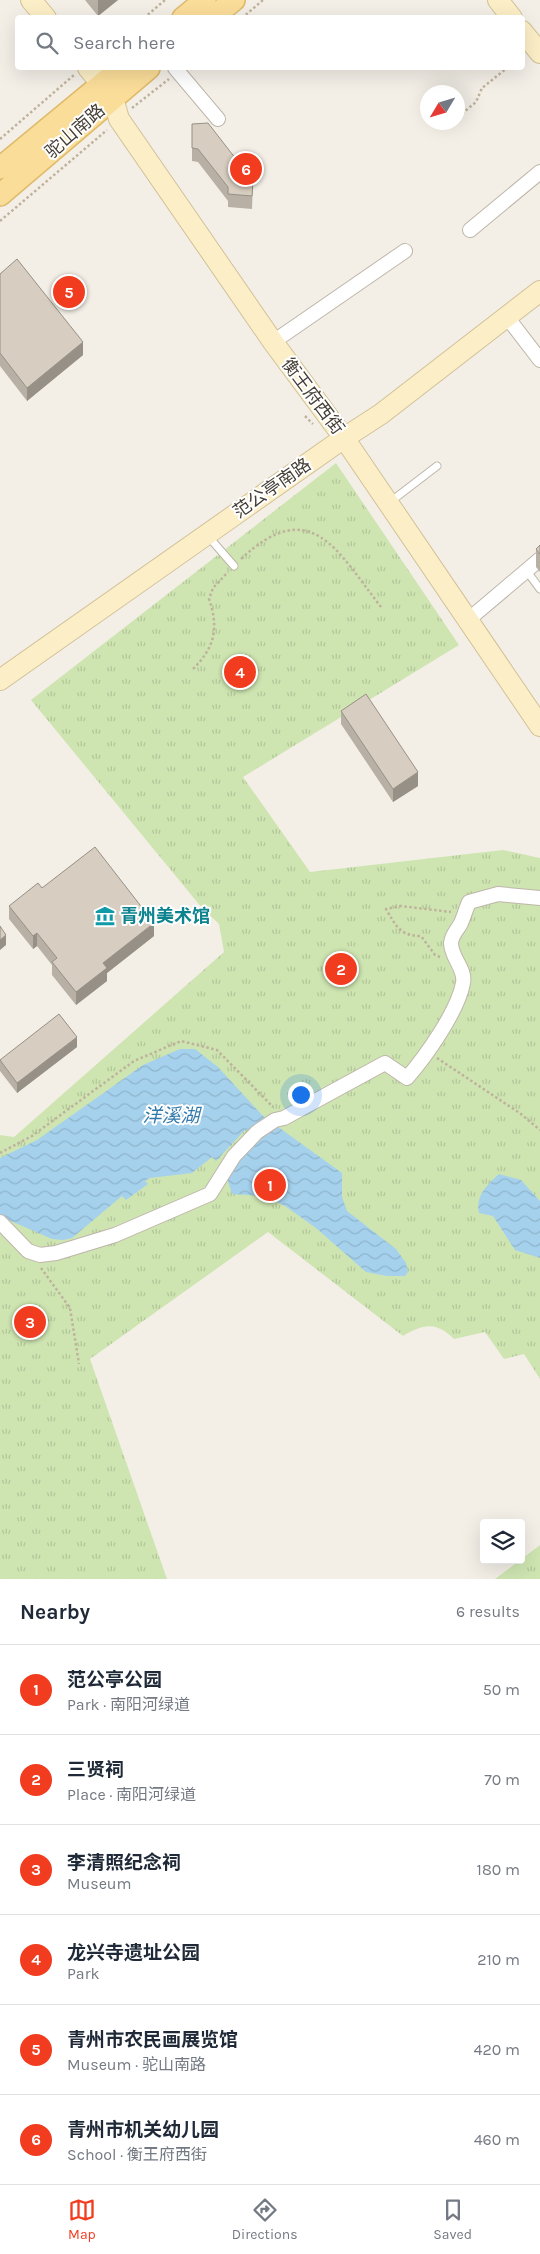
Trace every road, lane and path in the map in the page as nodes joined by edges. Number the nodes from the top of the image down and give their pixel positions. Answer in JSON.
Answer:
{"nodes":[{"id":1,"x":31,"y":0,"type":"edge"},
{"id":2,"x":165,"y":0,"type":"edge"},
{"id":3,"x":205,"y":0,"type":"edge"},
{"id":4,"x":234,"y":0,"type":"edge"},
{"id":5,"x":263,"y":0,"type":"edge"},
{"id":6,"x":498,"y":0,"type":"edge"},
{"id":7,"x":44,"y":15,"type":"edge"},
{"id":8,"x":148,"y":15,"type":"edge"},
{"id":9,"x":187,"y":15,"type":"edge"},
{"id":10,"x":216,"y":15,"type":"edge"},
{"id":11,"x":246,"y":15,"type":"edge"},
{"id":12,"x":510,"y":15,"type":"edge"},
{"id":13,"x":525,"y":35,"type":"edge"},
{"id":14,"x":540,"y":53,"type":"edge"},
{"id":15,"x":120,"y":70,"type":"edge"},
{"id":16,"x":145,"y":70,"type":"edge"},
{"id":17,"x":175,"y":70,"type":"edge"},
{"id":18,"x":177,"y":70,"type":"edge"},
{"id":19,"x":504,"y":70,"type":"edge"},
{"id":20,"x":81,"y":71,"type":"edge"},
{"id":21,"x":107,"y":91,"type":"junction"},
{"id":22,"x":465,"y":111,"type":"edge"},
{"id":23,"x":119,"y":119,"type":"junction"},
{"id":24,"x":218,"y":119,"type":"dead end"},
{"id":25,"x":0,"y":139,"type":"edge"},
{"id":26,"x":0,"y":168,"type":"edge"},
{"id":27,"x":540,"y":172,"type":"edge"},
{"id":28,"x":2,"y":190,"type":"edge"},
{"id":29,"x":0,"y":221,"type":"edge"},
{"id":30,"x":470,"y":230,"type":"dead end"},
{"id":31,"x":405,"y":251,"type":"dead end"},
{"id":32,"x":540,"y":291,"type":"edge"},
{"id":33,"x":507,"y":317,"type":"junction"},
{"id":34,"x":273,"y":342,"type":"junction"},
{"id":35,"x":540,"y":360,"type":"edge"},
{"id":36,"x":344,"y":438,"type":"junction"},
{"id":37,"x":437,"y":466,"type":"dead end"},
{"id":38,"x":388,"y":503,"type":"junction"},
{"id":39,"x":206,"y":535,"type":"junction"},
{"id":40,"x":540,"y":559,"type":"edge"},
{"id":41,"x":234,"y":566,"type":"junction"},
{"id":42,"x":526,"y":570,"type":"junction"},
{"id":43,"x":540,"y":589,"type":"edge"},
{"id":44,"x":381,"y":607,"type":"dead end"},
{"id":45,"x":468,"y":620,"type":"junction"},
{"id":46,"x":193,"y":669,"type":"dead end"},
{"id":47,"x":0,"y":680,"type":"edge"},
{"id":48,"x":540,"y":726,"type":"edge"},
{"id":49,"x":540,"y":898,"type":"edge"},
{"id":50,"x":469,"y":902,"type":"junction"},
{"id":51,"x":456,"y":962,"type":"junction"},
{"id":52,"x":429,"y":1052,"type":"junction"},
{"id":53,"x":280,"y":1119,"type":"junction"},
{"id":54,"x":540,"y":1130,"type":"edge"},
{"id":55,"x":0,"y":1153,"type":"edge"},
{"id":56,"x":3,"y":1226,"type":"edge"},
{"id":57,"x":28,"y":1251,"type":"junction"},
{"id":58,"x":79,"y":1364,"type":"dead end"}],
"edges":[{"from":1,"to":7,"type":"street"},
{"from":2,"to":8,"type":"path"},
{"from":3,"to":9,"type":"main road"},
{"from":4,"to":10,"type":"main road"},
{"from":5,"to":11,"type":"path"},
{"from":6,"to":12,"type":"street"},
{"from":13,"to":14,"type":"street"},
{"from":15,"to":21,"type":"main road","name":"驼山南路"},
{"from":16,"to":21,"type":"main road","name":"驼山南路"},
{"from":17,"to":23,"type":"path"},
{"from":18,"to":24,"type":"street"},
{"from":19,"to":22,"type":"path"},
{"from":20,"to":21,"type":"street","name":"衡王府西街"},
{"from":20,"to":25,"type":"path"},
{"from":21,"to":23,"type":"street","name":"衡王府西街"},
{"from":21,"to":26,"type":"main road","name":"驼山南路"},
{"from":21,"to":28,"type":"main road","name":"驼山南路"},
{"from":23,"to":29,"type":"path"},
{"from":23,"to":34,"type":"street","name":"衡王府西街"},
{"from":27,"to":30,"type":"street"},
{"from":31,"to":34,"type":"street"},
{"from":32,"to":33,"type":"street","name":"范公亭南路"},
{"from":33,"to":35,"type":"street"},
{"from":33,"to":36,"type":"street","name":"范公亭南路"},
{"from":34,"to":36,"type":"street","name":"衡王府西街"},
{"from":36,"to":38,"type":"street","name":"衡王府西街"},
{"from":36,"to":39,"type":"street","name":"范公亭南路"},
{"from":37,"to":38,"type":"lane"},
{"from":38,"to":45,"type":"street","name":"衡王府西街"},
{"from":39,"to":41,"type":"lane"},
{"from":39,"to":47,"type":"street","name":"范公亭南路"},
{"from":40,"to":42,"type":"street"},
{"from":41,"to":44,"type":"path"},
{"from":41,"to":46,"type":"path"},
{"from":42,"to":43,"type":"lane"},
{"from":42,"to":45,"type":"street"},
{"from":45,"to":48,"type":"street","name":"衡王府西街"},
{"from":49,"to":50,"type":"street"},
{"from":50,"to":51,"type":"street"},
{"from":50,"to":51,"type":"path"},
{"from":51,"to":52,"type":"street"},
{"from":52,"to":53,"type":"street"},
{"from":52,"to":54,"type":"path"},
{"from":53,"to":55,"type":"path"},
{"from":53,"to":57,"type":"street"},
{"from":56,"to":57,"type":"street"},
{"from":57,"to":58,"type":"path"}]}
